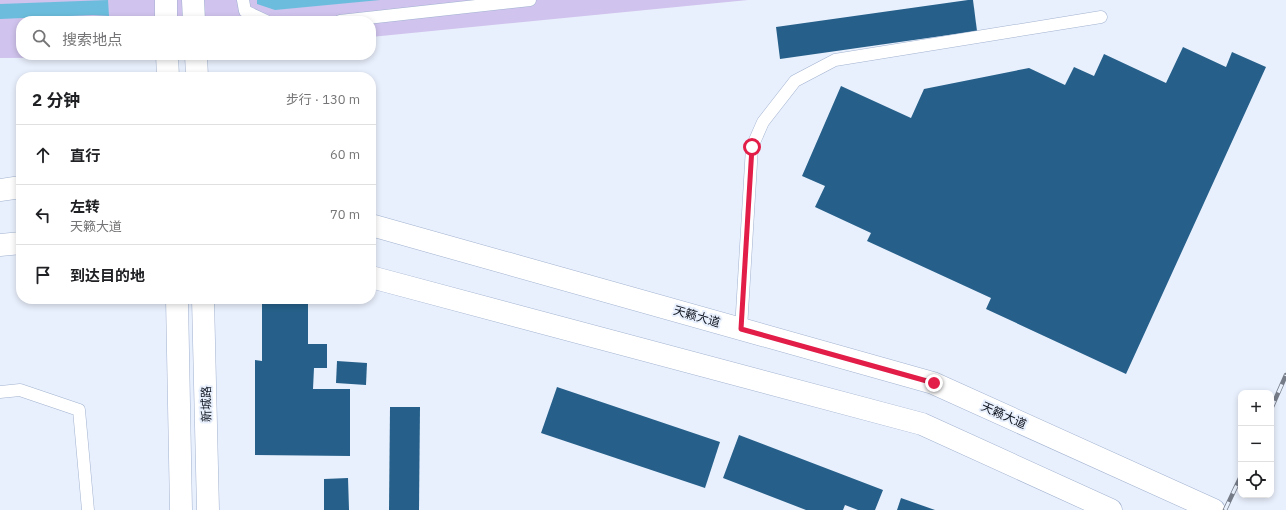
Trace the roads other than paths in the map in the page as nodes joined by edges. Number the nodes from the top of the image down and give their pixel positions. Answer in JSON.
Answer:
{"nodes":[{"id":1,"x":166,"y":0,"type":"edge"},
{"id":2,"x":192,"y":0,"type":"edge"},
{"id":3,"x":243,"y":0,"type":"edge"},
{"id":4,"x":530,"y":0,"type":"edge"},
{"id":5,"x":166,"y":16,"type":"edge"},
{"id":6,"x":194,"y":16,"type":"edge"},
{"id":7,"x":256,"y":16,"type":"edge"},
{"id":8,"x":376,"y":17,"type":"edge"},
{"id":9,"x":1101,"y":17,"type":"dead end"},
{"id":10,"x":167,"y":60,"type":"edge"},
{"id":11,"x":196,"y":60,"type":"edge"},
{"id":12,"x":168,"y":72,"type":"edge"},
{"id":13,"x":197,"y":72,"type":"edge"},
{"id":14,"x":16,"y":188,"type":"edge"},
{"id":15,"x":0,"y":190,"type":"edge"},
{"id":16,"x":376,"y":226,"type":"edge"},
{"id":17,"x":16,"y":243,"type":"edge"},
{"id":18,"x":0,"y":245,"type":"edge"},
{"id":19,"x":376,"y":278,"type":"edge"},
{"id":20,"x":177,"y":304,"type":"edge"},
{"id":21,"x":203,"y":304,"type":"edge"},
{"id":22,"x":741,"y":329,"type":"junction"},
{"id":23,"x":0,"y":392,"type":"edge"},
{"id":24,"x":88,"y":510,"type":"edge"},
{"id":25,"x":181,"y":510,"type":"edge"},
{"id":26,"x":208,"y":510,"type":"edge"},
{"id":27,"x":1111,"y":510,"type":"edge"},
{"id":28,"x":1214,"y":510,"type":"edge"}],
"edges":[{"from":1,"to":5,"type":"main road"},
{"from":2,"to":6,"type":"main road"},
{"from":3,"to":7,"type":"lane"},
{"from":4,"to":8,"type":"lane"},
{"from":9,"to":22,"type":"lane"},
{"from":10,"to":12,"type":"main road"},
{"from":11,"to":13,"type":"main road"},
{"from":14,"to":15,"type":"main road"},
{"from":16,"to":22,"type":"main road","name":"天籁大道"},
{"from":17,"to":18,"type":"main road"},
{"from":19,"to":27,"type":"main road"},
{"from":20,"to":25,"type":"main road"},
{"from":21,"to":26,"type":"main road","name":"新城路"},
{"from":22,"to":28,"type":"main road","name":"天籁大道"},
{"from":23,"to":24,"type":"lane"}]}
